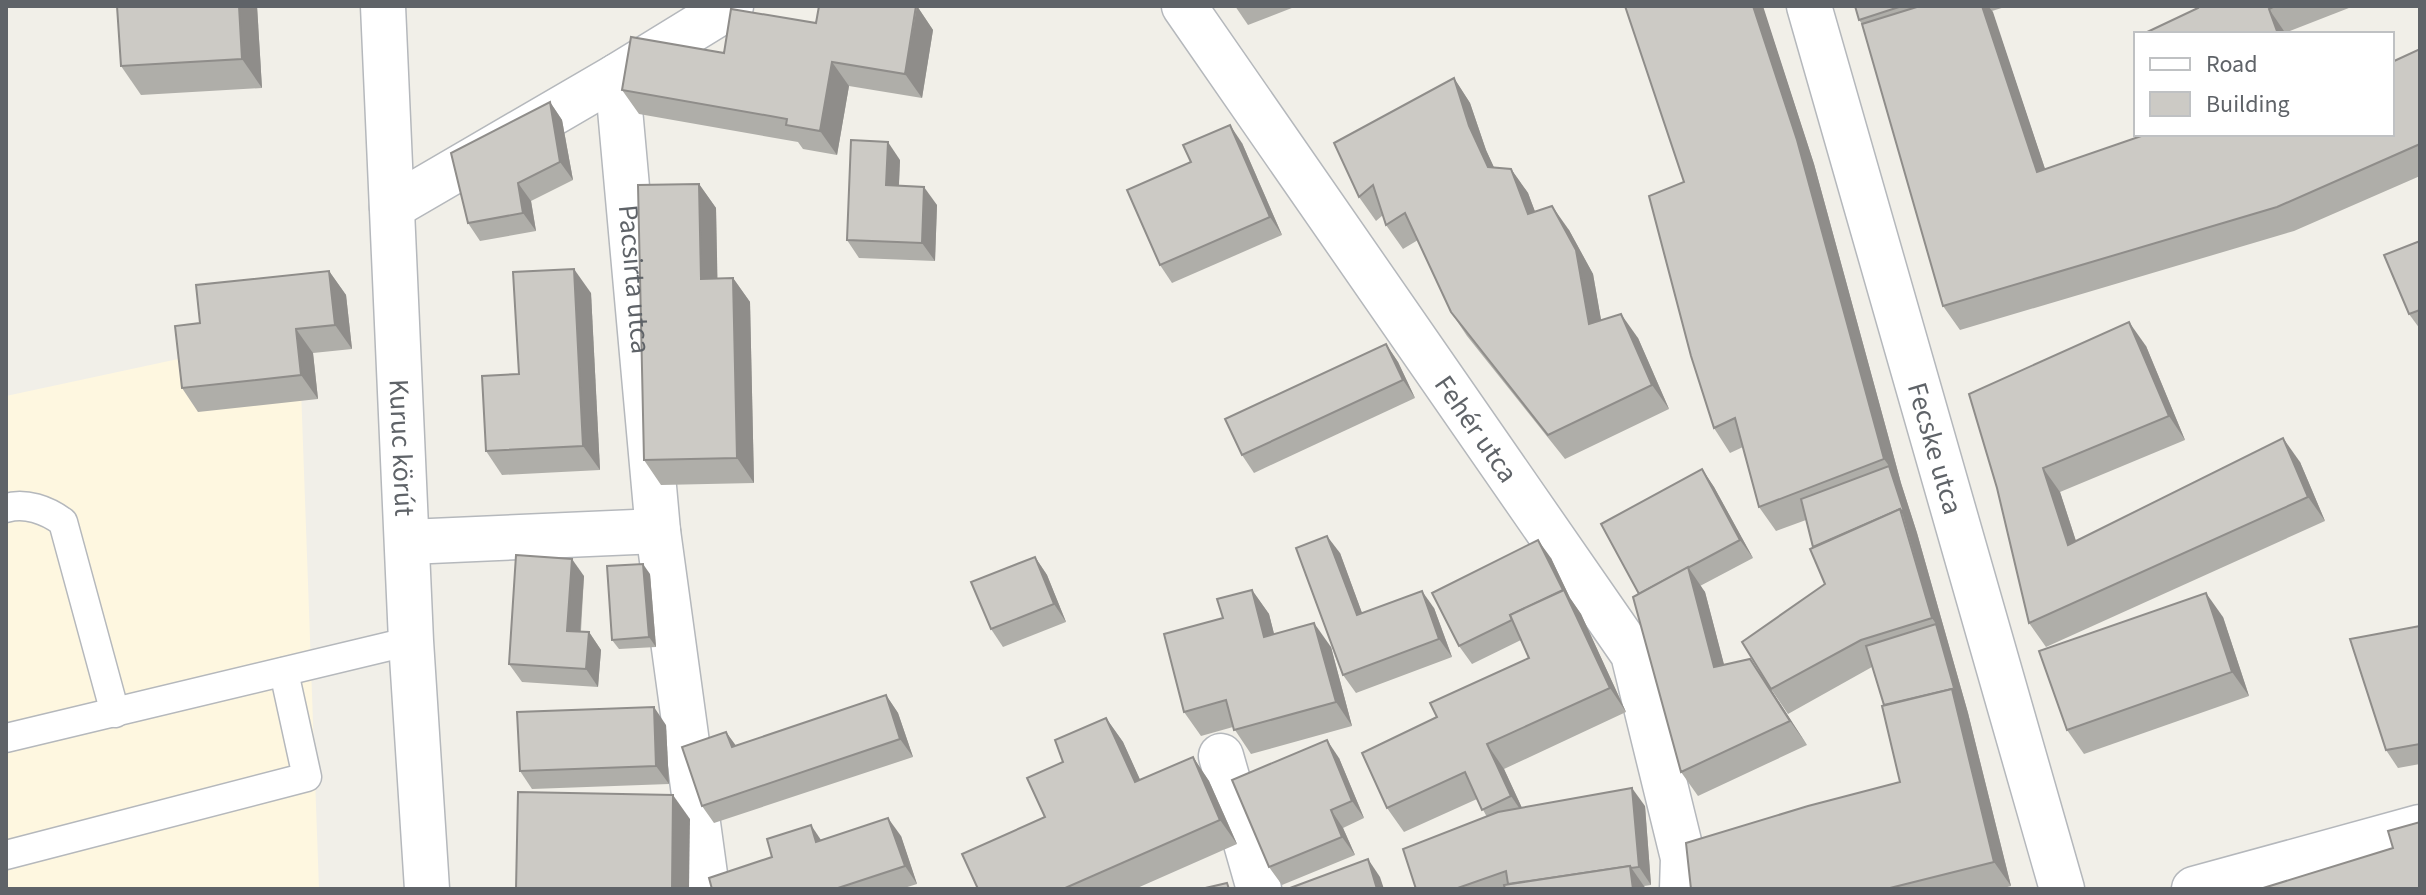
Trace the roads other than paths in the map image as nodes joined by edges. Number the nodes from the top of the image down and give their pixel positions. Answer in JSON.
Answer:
{"nodes":[{"id":1,"x":383,"y":6,"type":"edge"},
{"id":2,"x":731,"y":6,"type":"edge"},
{"id":3,"x":1184,"y":6,"type":"edge"},
{"id":4,"x":1809,"y":6,"type":"edge"},
{"id":5,"x":617,"y":76,"type":"junction"},
{"id":6,"x":392,"y":207,"type":"junction"},
{"id":7,"x":6,"y":508,"type":"edge"},
{"id":8,"x":658,"y":531,"type":"junction"},
{"id":9,"x":408,"y":542,"type":"junction"},
{"id":10,"x":411,"y":641,"type":"junction"},
{"id":11,"x":284,"y":672,"type":"junction"},
{"id":12,"x":115,"y":713,"type":"junction"},
{"id":13,"x":6,"y":738,"type":"edge"},
{"id":14,"x":1221,"y":756,"type":"dead end"},
{"id":15,"x":2420,"y":827,"type":"edge"},
{"id":16,"x":6,"y":855,"type":"edge"},
{"id":17,"x":427,"y":889,"type":"edge"},
{"id":18,"x":707,"y":889,"type":"edge"},
{"id":19,"x":1259,"y":889,"type":"edge"},
{"id":20,"x":1682,"y":889,"type":"edge"},
{"id":21,"x":2062,"y":889,"type":"edge"},
{"id":22,"x":2194,"y":889,"type":"edge"}],
"edges":[{"from":1,"to":6,"type":"street","name":"Kuruc körút"},
{"from":2,"to":5,"type":"street"},
{"from":3,"to":20,"type":"street","name":"Fehér utca"},
{"from":4,"to":21,"type":"street","name":"Fecske utca"},
{"from":5,"to":6,"type":"street"},
{"from":5,"to":8,"type":"street","name":"Pacsirta utca"},
{"from":6,"to":9,"type":"street","name":"Kuruc körút"},
{"from":7,"to":12,"type":"lane"},
{"from":8,"to":9,"type":"street"},
{"from":8,"to":18,"type":"street","name":"Pacsirta utca"},
{"from":9,"to":10,"type":"street","name":"Kuruc körút"},
{"from":10,"to":11,"type":"lane"},
{"from":10,"to":17,"type":"street","name":"Kuruc körút"},
{"from":11,"to":12,"type":"lane"},
{"from":11,"to":16,"type":"lane"},
{"from":12,"to":13,"type":"lane"},
{"from":14,"to":19,"type":"street"},
{"from":15,"to":22,"type":"street"}]}
